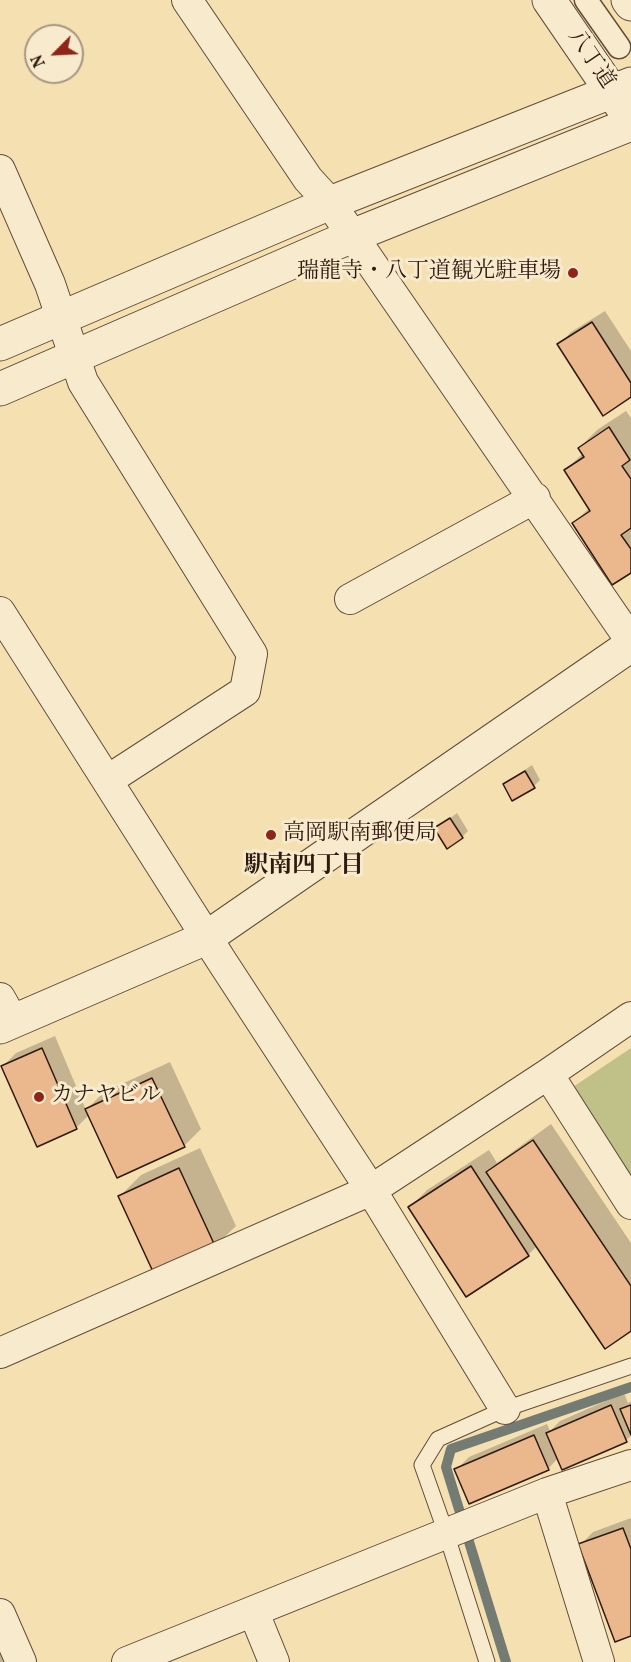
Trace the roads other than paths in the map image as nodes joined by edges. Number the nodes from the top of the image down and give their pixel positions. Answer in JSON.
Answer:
{"nodes":[{"id":1,"x":187,"y":0,"type":"edge"},
{"id":2,"x":549,"y":0,"type":"edge"},
{"id":3,"x":586,"y":0,"type":"edge"},
{"id":4,"x":628,"y":0,"type":"edge"},
{"id":5,"x":631,"y":4,"type":"edge"},
{"id":6,"x":619,"y":47,"type":"dead end"},
{"id":7,"x":622,"y":88,"type":"edge"},
{"id":8,"x":631,"y":122,"type":"edge"},
{"id":9,"x":0,"y":170,"type":"edge"},
{"id":10,"x":330,"y":203,"type":"junction"},
{"id":11,"x":352,"y":236,"type":"junction"},
{"id":12,"x":62,"y":317,"type":"junction"},
{"id":13,"x":0,"y":344,"type":"edge"},
{"id":14,"x":76,"y":356,"type":"junction"},
{"id":15,"x":0,"y":389,"type":"edge"},
{"id":16,"x":535,"y":498,"type":"junction"},
{"id":17,"x":351,"y":599,"type":"dead end"},
{"id":18,"x":0,"y":612,"type":"edge"},
{"id":19,"x":631,"y":643,"type":"edge"},
{"id":20,"x":108,"y":780,"type":"junction"},
{"id":21,"x":206,"y":938,"type":"junction"},
{"id":22,"x":4,"y":1015,"type":"edge"},
{"id":23,"x":631,"y":1017,"type":"edge"},
{"id":24,"x":548,"y":1074,"type":"junction"},
{"id":25,"x":371,"y":1190,"type":"junction"},
{"id":26,"x":631,"y":1204,"type":"edge"},
{"id":27,"x":0,"y":1353,"type":"edge"},
{"id":28,"x":631,"y":1366,"type":"edge"},
{"id":29,"x":505,"y":1409,"type":"junction"},
{"id":30,"x":631,"y":1465,"type":"edge"},
{"id":31,"x":547,"y":1493,"type":"junction"},
{"id":32,"x":447,"y":1533,"type":"junction"},
{"id":33,"x":254,"y":1613,"type":"junction"},
{"id":34,"x":0,"y":1614,"type":"edge"},
{"id":35,"x":21,"y":1662,"type":"edge"},
{"id":36,"x":127,"y":1662,"type":"edge"},
{"id":37,"x":274,"y":1662,"type":"edge"},
{"id":38,"x":487,"y":1662,"type":"edge"},
{"id":39,"x":599,"y":1662,"type":"edge"}],
"edges":[{"from":1,"to":10,"type":"street"},
{"from":2,"to":7,"type":"street","name":"八丁道"},
{"from":3,"to":6,"type":"street"},
{"from":4,"to":5,"type":"street"},
{"from":7,"to":8,"type":"street","name":"八丁道"},
{"from":7,"to":10,"type":"street"},
{"from":8,"to":11,"type":"street"},
{"from":9,"to":12,"type":"street"},
{"from":10,"to":11,"type":"street"},
{"from":10,"to":12,"type":"street"},
{"from":11,"to":14,"type":"street"},
{"from":11,"to":16,"type":"street"},
{"from":12,"to":13,"type":"street"},
{"from":12,"to":14,"type":"street"},
{"from":14,"to":15,"type":"street"},
{"from":14,"to":20,"type":"street"},
{"from":16,"to":17,"type":"street"},
{"from":16,"to":19,"type":"street"},
{"from":18,"to":20,"type":"street"},
{"from":19,"to":21,"type":"street"},
{"from":20,"to":21,"type":"street"},
{"from":21,"to":22,"type":"street"},
{"from":21,"to":25,"type":"street"},
{"from":23,"to":24,"type":"street"},
{"from":24,"to":25,"type":"street"},
{"from":24,"to":26,"type":"street"},
{"from":25,"to":27,"type":"street"},
{"from":25,"to":29,"type":"street"},
{"from":28,"to":29,"type":"lane"},
{"from":29,"to":32,"type":"lane"},
{"from":30,"to":31,"type":"street"},
{"from":31,"to":32,"type":"street"},
{"from":31,"to":39,"type":"street"},
{"from":32,"to":33,"type":"street"},
{"from":32,"to":38,"type":"lane"},
{"from":33,"to":36,"type":"street"},
{"from":33,"to":37,"type":"street"},
{"from":34,"to":35,"type":"street"}]}
